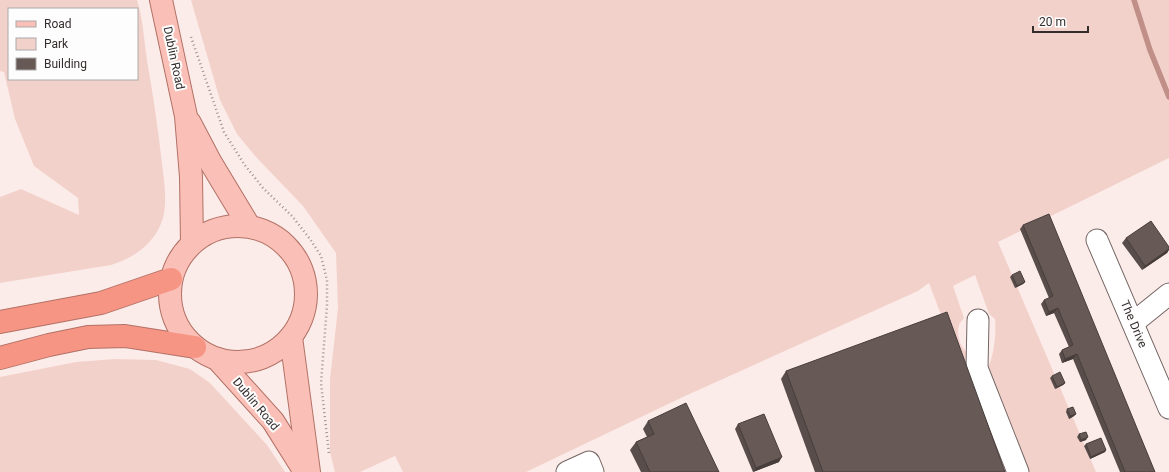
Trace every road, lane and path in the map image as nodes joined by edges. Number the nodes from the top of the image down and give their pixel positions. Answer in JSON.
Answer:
{"nodes":[{"id":1,"x":161,"y":0,"type":"edge"},
{"id":2,"x":191,"y":35,"type":"dead end"},
{"id":3,"x":186,"y":116,"type":"junction"},
{"id":4,"x":249,"y":226,"type":"junction"},
{"id":5,"x":1098,"y":240,"type":"dead end"},
{"id":6,"x":192,"y":243,"type":"junction"},
{"id":7,"x":171,"y":279,"type":"junction"},
{"id":8,"x":1169,"y":294,"type":"edge"},
{"id":9,"x":978,"y":320,"type":"dead end"},
{"id":10,"x":0,"y":322,"type":"edge"},
{"id":11,"x":1133,"y":323,"type":"junction"},
{"id":12,"x":291,"y":337,"type":"junction"},
{"id":13,"x":195,"y":347,"type":"junction"},
{"id":14,"x":0,"y":358,"type":"edge"},
{"id":15,"x":217,"y":359,"type":"junction"},
{"id":16,"x":1169,"y":408,"type":"edge"},
{"id":17,"x":329,"y":457,"type":"dead end"},
{"id":18,"x":305,"y":472,"type":"edge"},
{"id":19,"x":309,"y":472,"type":"edge"},
{"id":20,"x":567,"y":472,"type":"edge"},
{"id":21,"x":593,"y":472,"type":"edge"},
{"id":22,"x":1018,"y":472,"type":"edge"}],
"edges":[{"from":1,"to":3,"type":"main road","name":"Dublin Road"},
{"from":2,"to":17,"type":"path"},
{"from":3,"to":4,"type":"main road","name":"Dublin Road"},
{"from":3,"to":6,"type":"main road","name":"Dublin Road"},
{"from":4,"to":6,"type":"main road"},
{"from":4,"to":12,"type":"main road"},
{"from":5,"to":11,"type":"street","name":"The Drive"},
{"from":6,"to":7,"type":"main road"},
{"from":7,"to":10,"type":"highway"},
{"from":7,"to":13,"type":"main road"},
{"from":8,"to":11,"type":"street"},
{"from":9,"to":22,"type":"street"},
{"from":11,"to":16,"type":"street","name":"The Drive"},
{"from":12,"to":15,"type":"main road"},
{"from":12,"to":19,"type":"main road"},
{"from":13,"to":14,"type":"highway"},
{"from":13,"to":15,"type":"main road"},
{"from":15,"to":18,"type":"main road","name":"Dublin Road"},
{"from":20,"to":21,"type":"street"}]}
